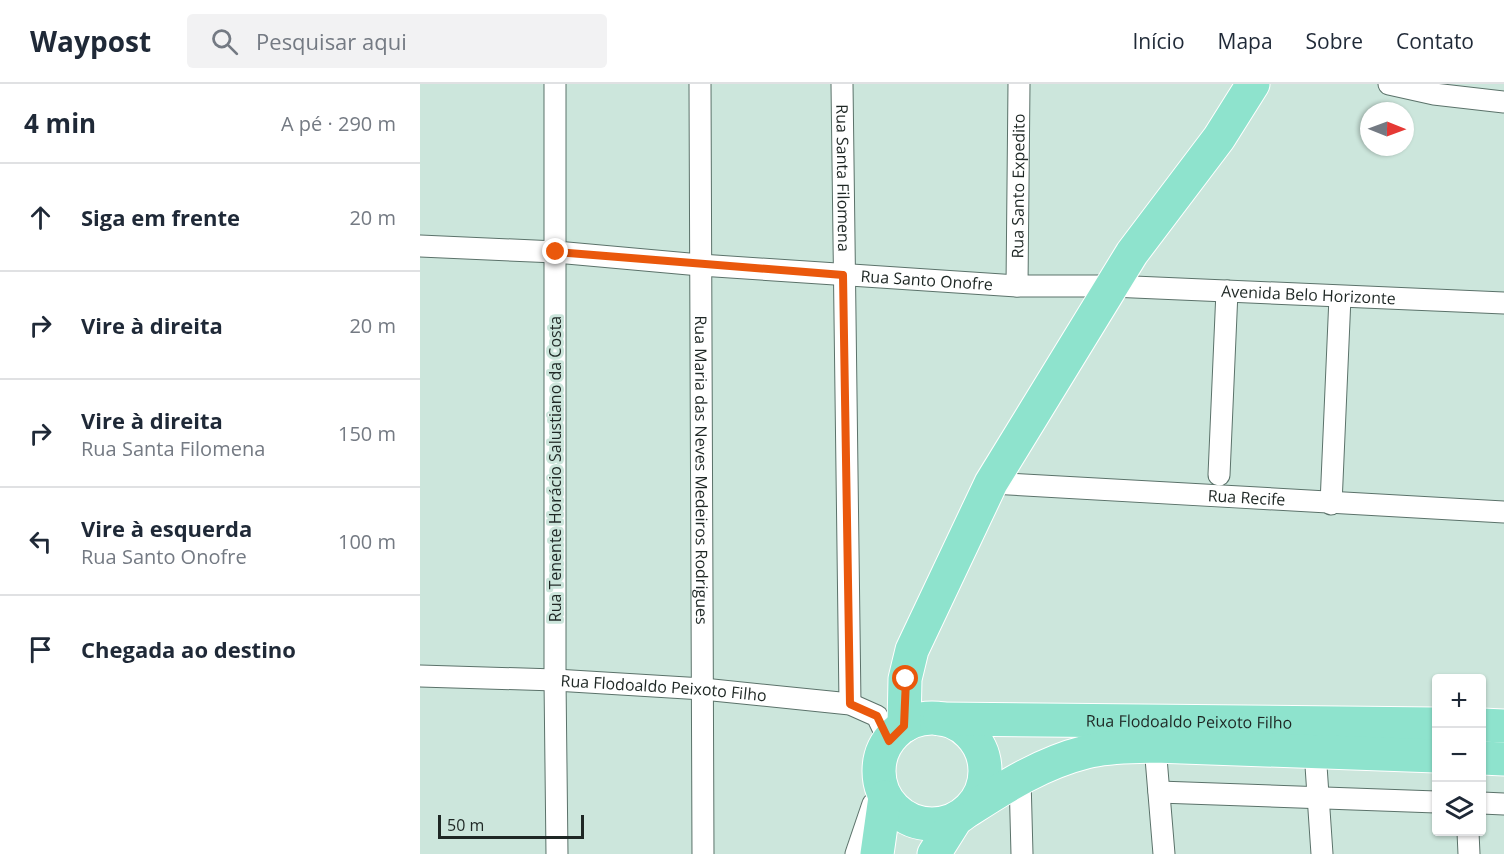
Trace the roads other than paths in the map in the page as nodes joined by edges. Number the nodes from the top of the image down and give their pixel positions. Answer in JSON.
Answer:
{"nodes":[{"id":1,"x":555,"y":84,"type":"edge"},
{"id":2,"x":700,"y":84,"type":"edge"},
{"id":3,"x":842,"y":84,"type":"edge"},
{"id":4,"x":1019,"y":84,"type":"edge"},
{"id":5,"x":1253,"y":84,"type":"edge"},
{"id":6,"x":1389,"y":84,"type":"edge"},
{"id":7,"x":1504,"y":102,"type":"edge"},
{"id":8,"x":420,"y":246,"type":"edge"},
{"id":9,"x":556,"y":252,"type":"junction"},
{"id":10,"x":700,"y":265,"type":"junction"},
{"id":11,"x":843,"y":275,"type":"junction"},
{"id":12,"x":1017,"y":286,"type":"junction"},
{"id":13,"x":1111,"y":286,"type":"junction"},
{"id":14,"x":1227,"y":291,"type":"junction"},
{"id":15,"x":1340,"y":297,"type":"junction"},
{"id":16,"x":1504,"y":303,"type":"edge"},
{"id":17,"x":1219,"y":475,"type":"dead end"},
{"id":18,"x":991,"y":483,"type":"junction"},
{"id":19,"x":1331,"y":504,"type":"junction"},
{"id":20,"x":1504,"y":512,"type":"edge"},
{"id":21,"x":420,"y":676,"type":"edge"},
{"id":22,"x":555,"y":680,"type":"junction"},
{"id":23,"x":703,"y":689,"type":"junction"},
{"id":24,"x":850,"y":704,"type":"junction"},
{"id":25,"x":940,"y":719,"type":"junction"},
{"id":26,"x":1432,"y":724,"type":"edge"},
{"id":27,"x":1486,"y":725,"type":"edge"},
{"id":28,"x":1504,"y":726,"type":"edge"},
{"id":29,"x":896,"y":734,"type":"junction"},
{"id":30,"x":1155,"y":746,"type":"junction"},
{"id":31,"x":1315,"y":751,"type":"junction"},
{"id":32,"x":1432,"y":756,"type":"edge"},
{"id":33,"x":1486,"y":758,"type":"edge"},
{"id":34,"x":1504,"y":759,"type":"edge"},
{"id":35,"x":1020,"y":778,"type":"junction"},
{"id":36,"x":883,"y":790,"type":"junction"},
{"id":37,"x":1159,"y":792,"type":"junction"},
{"id":38,"x":1318,"y":798,"type":"junction"},
{"id":39,"x":1432,"y":802,"type":"edge"},
{"id":40,"x":1486,"y":803,"type":"edge"},
{"id":41,"x":1504,"y":804,"type":"edge"},
{"id":42,"x":962,"y":814,"type":"junction"},
{"id":43,"x":1468,"y":836,"type":"edge"},
{"id":44,"x":557,"y":854,"type":"edge"},
{"id":45,"x":703,"y":854,"type":"edge"},
{"id":46,"x":856,"y":854,"type":"edge"},
{"id":47,"x":877,"y":854,"type":"edge"},
{"id":48,"x":934,"y":854,"type":"edge"},
{"id":49,"x":1022,"y":854,"type":"edge"},
{"id":50,"x":1164,"y":854,"type":"edge"},
{"id":51,"x":1322,"y":854,"type":"edge"},
{"id":52,"x":1469,"y":854,"type":"edge"}],
"edges":[{"from":1,"to":9,"type":"street","name":"Rua Tenente Horácio Salustiano da Costa"},
{"from":2,"to":10,"type":"street","name":"Rua Maria das Neves Medeiros Rodrigues"},
{"from":3,"to":11,"type":"street","name":"Rua Santa Filomena"},
{"from":4,"to":12,"type":"street","name":"Rua Santo Expedito"},
{"from":5,"to":13,"type":"main road"},
{"from":6,"to":7,"type":"street"},
{"from":8,"to":9,"type":"street","name":"Rua Santo Onofre"},
{"from":9,"to":10,"type":"street","name":"Rua Santo Onofre"},
{"from":9,"to":22,"type":"street","name":"Rua Tenente Horácio Salustiano da Costa"},
{"from":10,"to":11,"type":"street","name":"Rua Santo Onofre"},
{"from":10,"to":23,"type":"street","name":"Rua Maria das Neves Medeiros Rodrigues"},
{"from":11,"to":12,"type":"street","name":"Rua Santo Onofre"},
{"from":11,"to":24,"type":"street","name":"Rua Santa Filomena"},
{"from":12,"to":13,"type":"street","name":"Rua Santo Onofre"},
{"from":13,"to":14,"type":"street","name":"Avenida Belo Horizonte"},
{"from":13,"to":18,"type":"main road"},
{"from":14,"to":15,"type":"street","name":"Avenida Belo Horizonte"},
{"from":14,"to":17,"type":"street"},
{"from":15,"to":16,"type":"street","name":"Avenida Belo Horizonte"},
{"from":15,"to":19,"type":"street"},
{"from":18,"to":19,"type":"street","name":"Rua Recife"},
{"from":18,"to":29,"type":"main road"},
{"from":19,"to":20,"type":"street","name":"Rua Recife"},
{"from":21,"to":22,"type":"street","name":"Rua Flodoaldo Peixoto Filho"},
{"from":22,"to":23,"type":"street","name":"Rua Flodoaldo Peixoto Filho"},
{"from":22,"to":44,"type":"street","name":"Rua Tenente Horácio Salustiano da Costa"},
{"from":23,"to":24,"type":"street","name":"Rua Flodoaldo Peixoto Filho"},
{"from":23,"to":45,"type":"street","name":"Rua Maria das Neves Medeiros Rodrigues"},
{"from":24,"to":29,"type":"street","name":"Rua Flodoaldo Peixoto Filho"},
{"from":25,"to":26,"type":"main road","name":"Rua Flodoaldo Peixoto Filho"},
{"from":25,"to":29,"type":"main road"},
{"from":25,"to":42,"type":"main road"},
{"from":27,"to":28,"type":"main road"},
{"from":29,"to":36,"type":"main road"},
{"from":30,"to":31,"type":"main road","name":"Rua Flodoaldo Peixoto Filho"},
{"from":30,"to":35,"type":"main road","name":"Rua Flodoaldo Peixoto Filho"},
{"from":30,"to":37,"type":"street"},
{"from":31,"to":32,"type":"main road","name":"Rua Flodoaldo Peixoto Filho"},
{"from":31,"to":38,"type":"street"},
{"from":33,"to":34,"type":"main road"},
{"from":35,"to":42,"type":"main road","name":"Rua Flodoaldo Peixoto Filho"},
{"from":35,"to":49,"type":"street"},
{"from":36,"to":42,"type":"main road"},
{"from":36,"to":46,"type":"street"},
{"from":36,"to":47,"type":"main road"},
{"from":37,"to":38,"type":"street"},
{"from":37,"to":50,"type":"street"},
{"from":38,"to":39,"type":"street"},
{"from":38,"to":51,"type":"street"},
{"from":40,"to":41,"type":"street"},
{"from":42,"to":48,"type":"main road"},
{"from":43,"to":52,"type":"street"}]}
